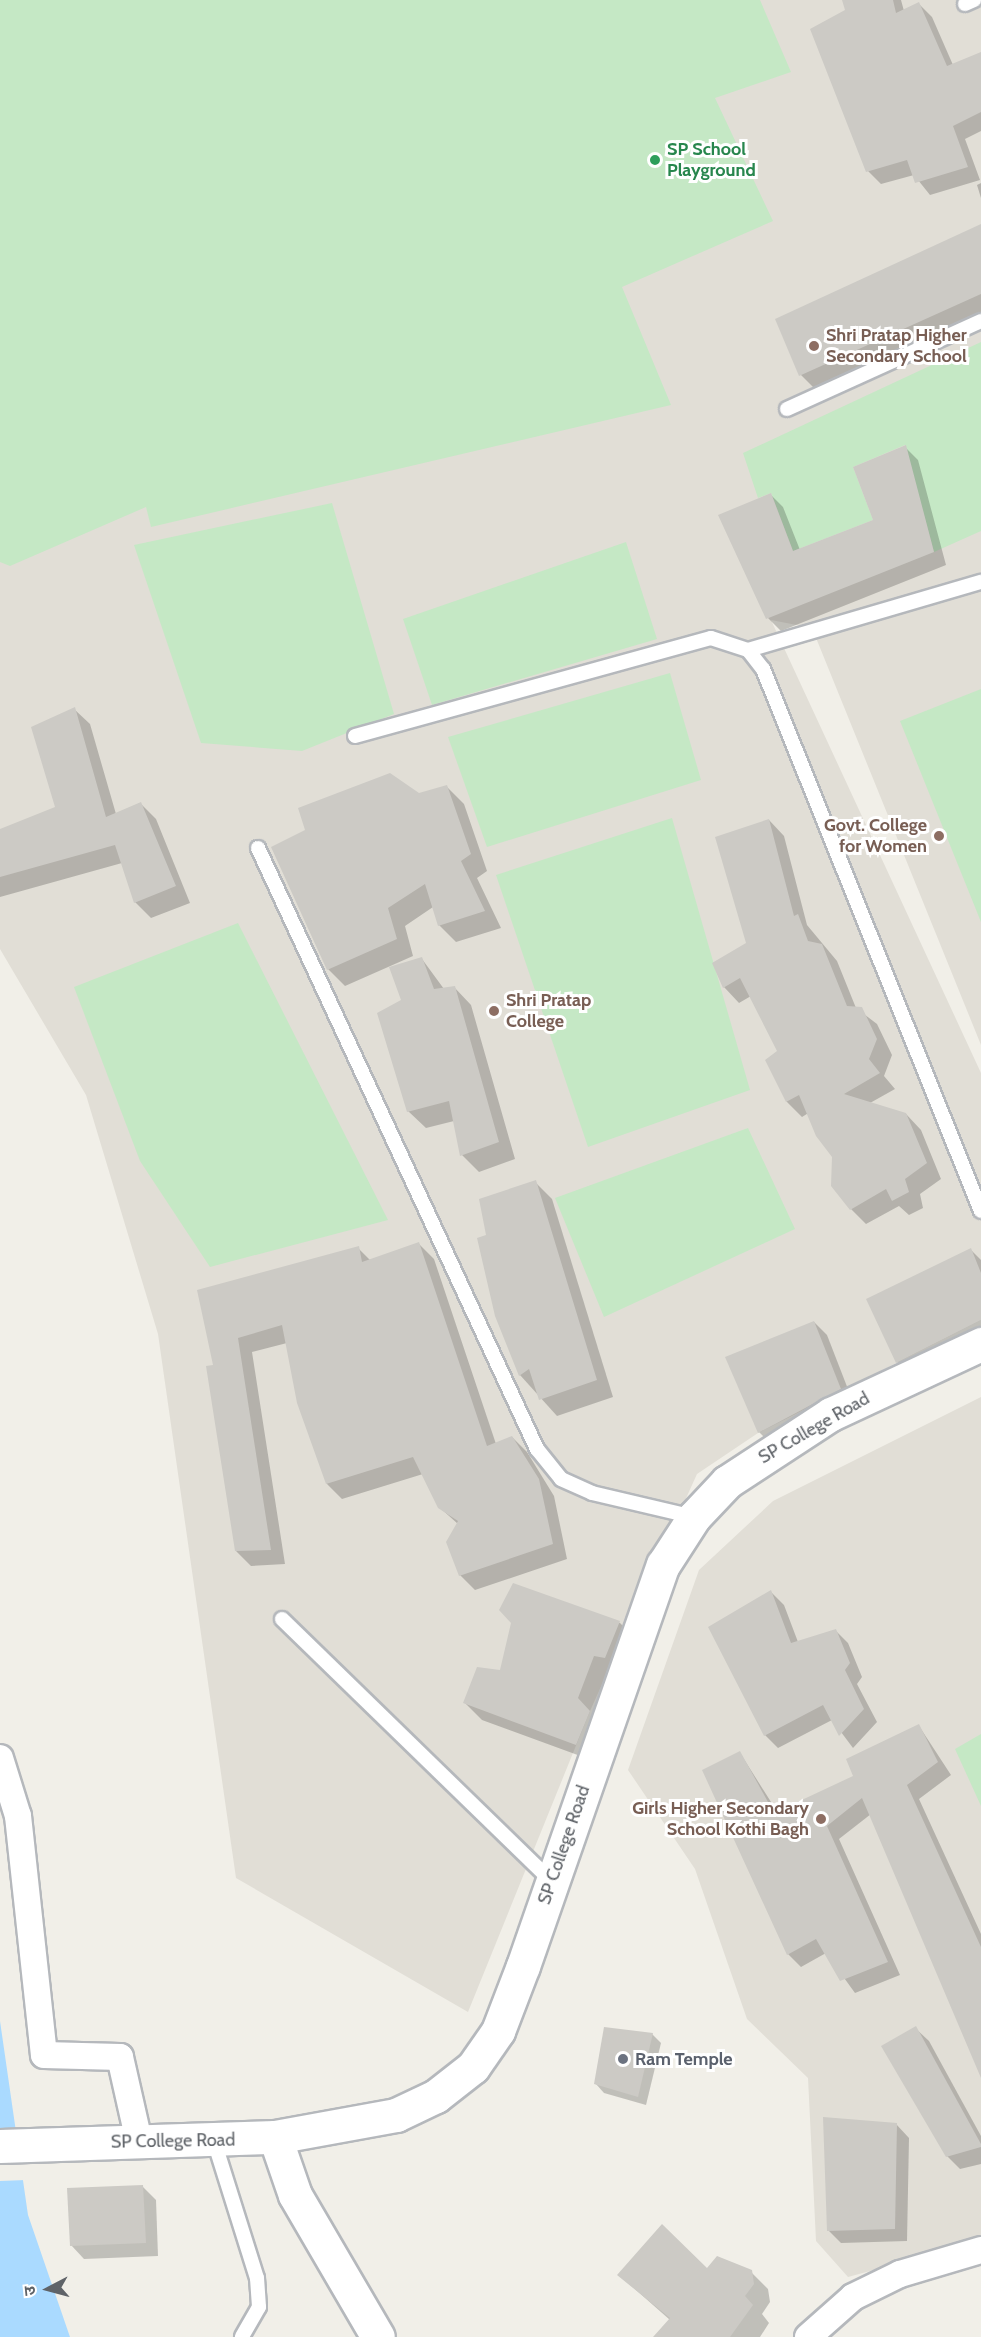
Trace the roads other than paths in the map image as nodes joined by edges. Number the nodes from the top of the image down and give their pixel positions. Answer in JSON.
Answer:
{"nodes":[{"id":1,"x":981,"y":321,"type":"edge"},
{"id":2,"x":787,"y":409,"type":"dead end"},
{"id":3,"x":981,"y":582,"type":"edge"},
{"id":4,"x":747,"y":650,"type":"junction"},
{"id":5,"x":355,"y":736,"type":"dead end"},
{"id":6,"x":258,"y":848,"type":"dead end"},
{"id":7,"x":981,"y":1210,"type":"edge"},
{"id":8,"x":981,"y":1344,"type":"edge"},
{"id":9,"x":694,"y":1517,"type":"junction"},
{"id":10,"x":282,"y":1619,"type":"dead end"},
{"id":11,"x":0,"y":1758,"type":"edge"},
{"id":12,"x":551,"y":1881,"type":"junction"},
{"id":13,"x":275,"y":2138,"type":"junction"},
{"id":14,"x":139,"y":2141,"type":"junction"},
{"id":15,"x":214,"y":2141,"type":"junction"},
{"id":16,"x":0,"y":2146,"type":"edge"},
{"id":17,"x":981,"y":2250,"type":"edge"},
{"id":18,"x":242,"y":2337,"type":"edge"},
{"id":19,"x":378,"y":2337,"type":"edge"},
{"id":20,"x":808,"y":2337,"type":"edge"}],
"edges":[{"from":1,"to":2,"type":"lane"},
{"from":3,"to":4,"type":"lane"},
{"from":4,"to":5,"type":"lane"},
{"from":4,"to":7,"type":"lane"},
{"from":6,"to":9,"type":"lane"},
{"from":8,"to":9,"type":"street","name":"SP College Road"},
{"from":9,"to":12,"type":"street","name":"SP College Road"},
{"from":10,"to":12,"type":"lane"},
{"from":11,"to":14,"type":"street"},
{"from":12,"to":13,"type":"street","name":"SP College Road"},
{"from":13,"to":15,"type":"street","name":"SP College Road"},
{"from":13,"to":19,"type":"street"},
{"from":14,"to":15,"type":"street","name":"SP College Road"},
{"from":14,"to":16,"type":"street","name":"SP College Road"},
{"from":15,"to":18,"type":"lane"},
{"from":17,"to":20,"type":"street"}]}
